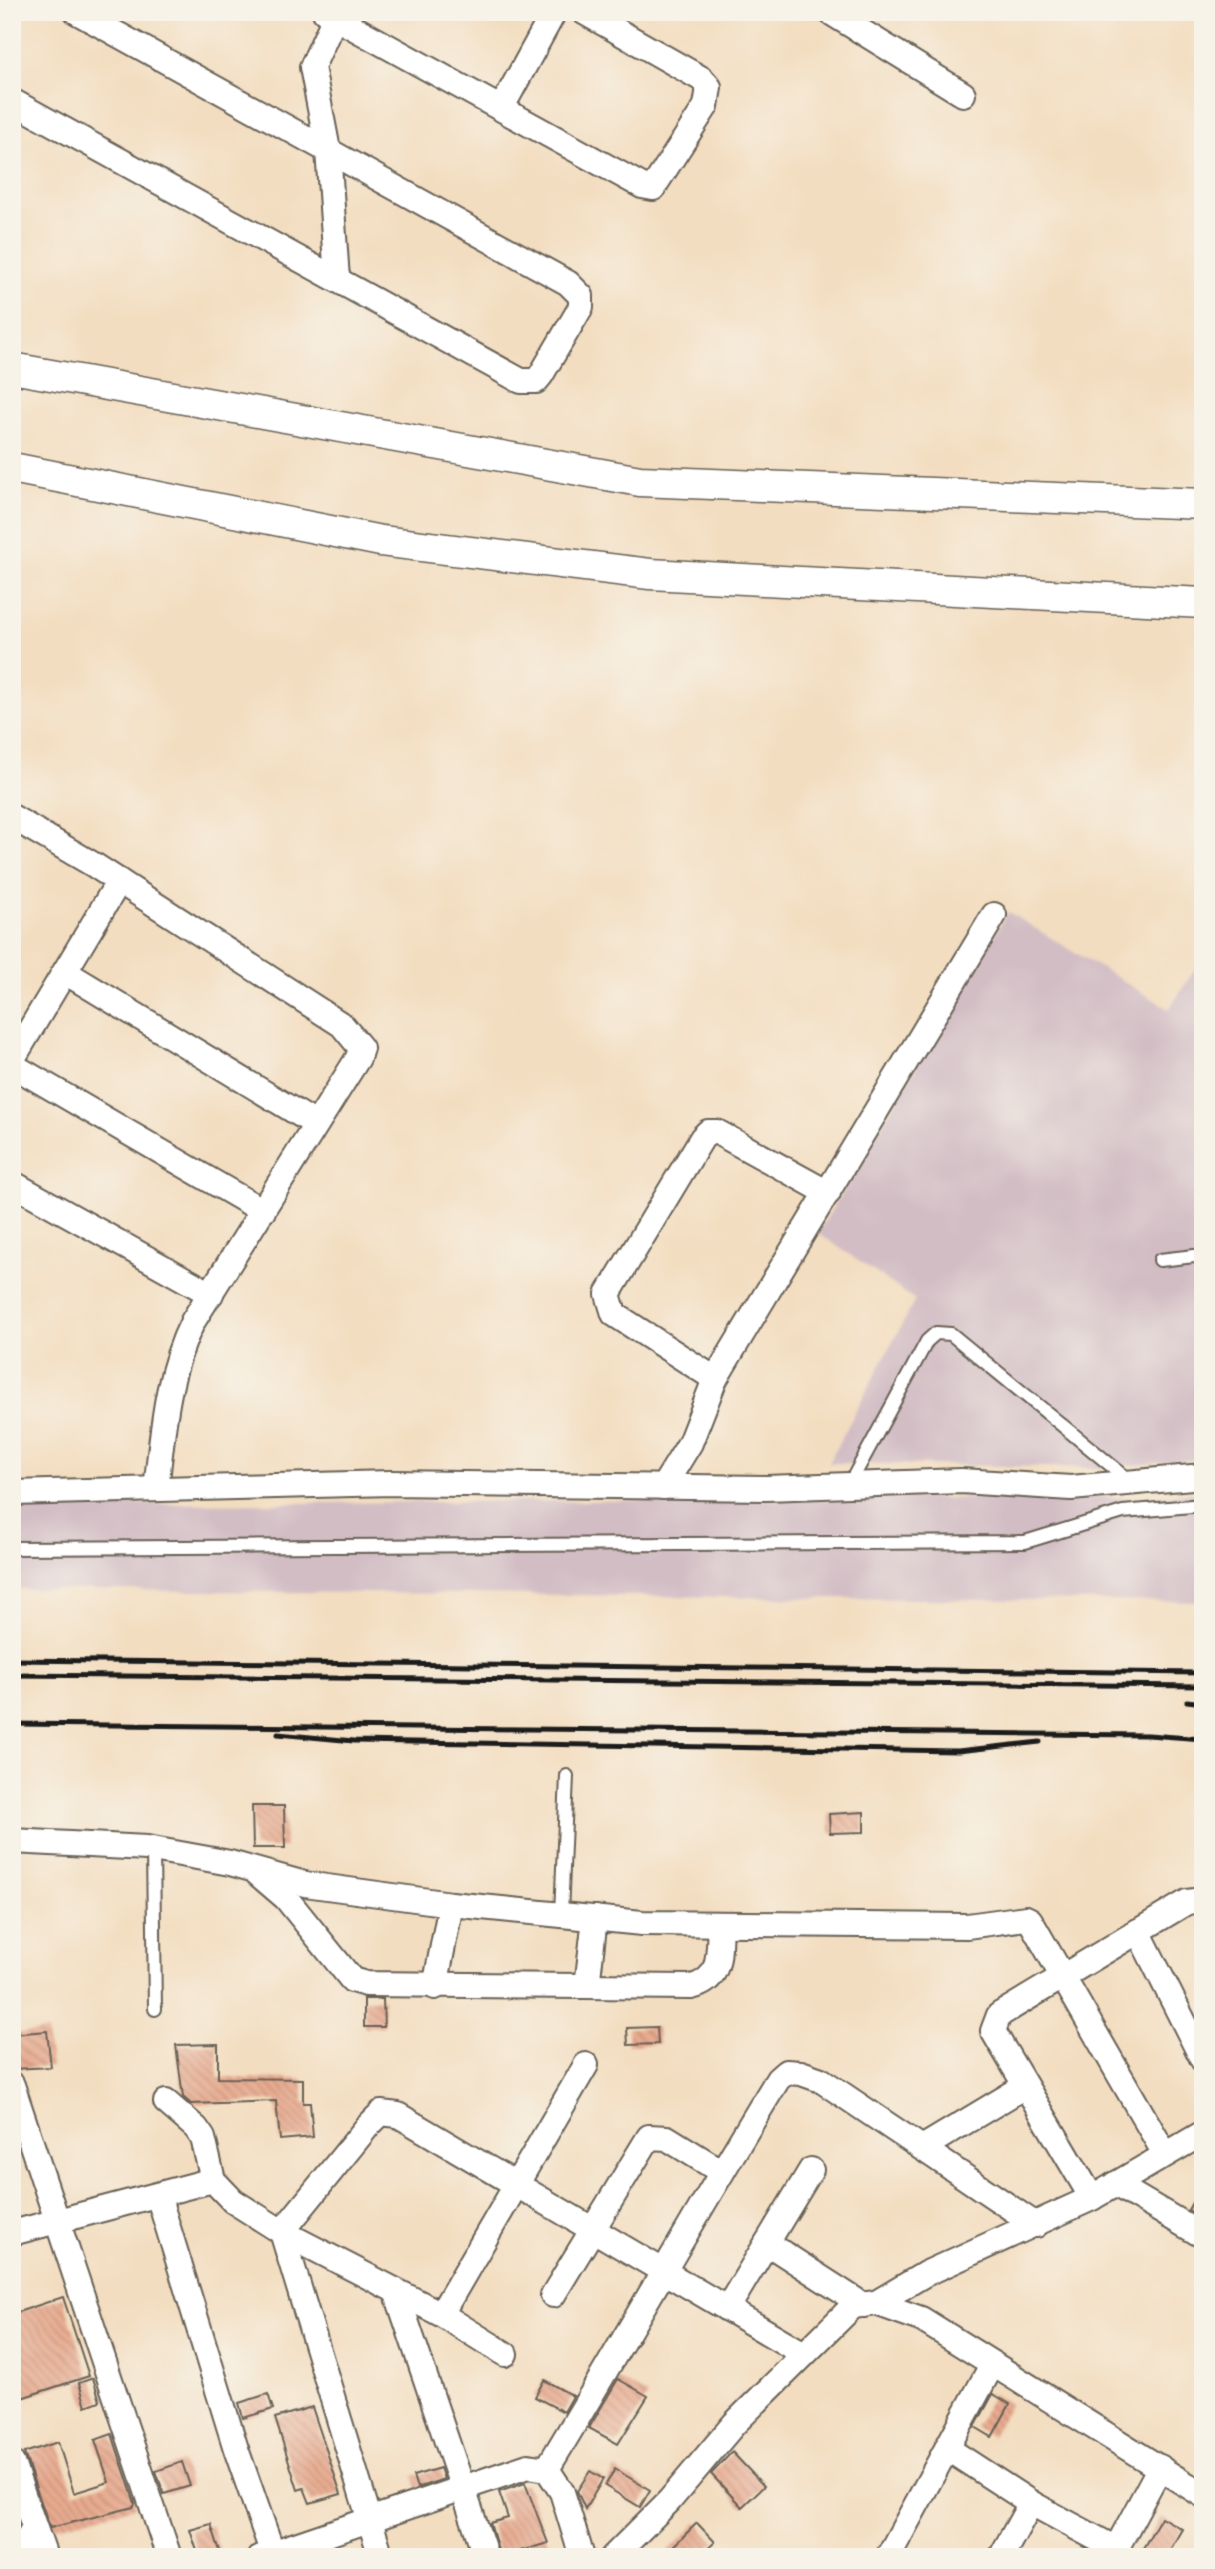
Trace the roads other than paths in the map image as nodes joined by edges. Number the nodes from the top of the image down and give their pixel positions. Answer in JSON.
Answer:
{"nodes":[{"id":1,"x":77,"y":12,"type":"edge"},
{"id":2,"x":554,"y":12,"type":"edge"},
{"id":3,"x":584,"y":12,"type":"edge"},
{"id":4,"x":830,"y":12,"type":"edge"},
{"id":5,"x":330,"y":15,"type":"edge"},
{"id":6,"x":963,"y":94,"type":"dead end"},
{"id":7,"x":12,"y":101,"type":"edge"},
{"id":8,"x":502,"y":107,"type":"junction"},
{"id":9,"x":328,"y":150,"type":"junction"},
{"id":10,"x":337,"y":279,"type":"junction"},
{"id":11,"x":12,"y":368,"type":"edge"},
{"id":12,"x":12,"y":468,"type":"edge"},
{"id":13,"x":1203,"y":503,"type":"edge"},
{"id":14,"x":1203,"y":603,"type":"edge"},
{"id":15,"x":12,"y":817,"type":"edge"},
{"id":16,"x":119,"y":881,"type":"junction"},
{"id":17,"x":994,"y":915,"type":"dead end"},
{"id":18,"x":65,"y":972,"type":"junction"},
{"id":19,"x":12,"y":1062,"type":"edge"},
{"id":20,"x":314,"y":1123,"type":"junction"},
{"id":21,"x":12,"y":1183,"type":"edge"},
{"id":22,"x":828,"y":1192,"type":"junction"},
{"id":23,"x":263,"y":1211,"type":"junction"},
{"id":24,"x":1203,"y":1255,"type":"edge"},
{"id":25,"x":1160,"y":1260,"type":"dead end"},
{"id":26,"x":211,"y":1294,"type":"junction"},
{"id":27,"x":715,"y":1379,"type":"junction"},
{"id":28,"x":1203,"y":1476,"type":"edge"},
{"id":29,"x":1133,"y":1484,"type":"junction"},
{"id":30,"x":848,"y":1486,"type":"junction"},
{"id":31,"x":663,"y":1488,"type":"junction"},
{"id":32,"x":156,"y":1489,"type":"junction"},
{"id":33,"x":12,"y":1493,"type":"edge"},
{"id":34,"x":1203,"y":1505,"type":"edge"},
{"id":35,"x":12,"y":1548,"type":"edge"},
{"id":36,"x":567,"y":1776,"type":"dead end"},
{"id":37,"x":12,"y":1841,"type":"edge"},
{"id":38,"x":153,"y":1849,"type":"junction"},
{"id":39,"x":253,"y":1869,"type":"junction"},
{"id":40,"x":1203,"y":1900,"type":"edge"},
{"id":41,"x":451,"y":1904,"type":"junction"},
{"id":42,"x":561,"y":1914,"type":"junction"},
{"id":43,"x":595,"y":1918,"type":"junction"},
{"id":44,"x":720,"y":1925,"type":"junction"},
{"id":45,"x":1138,"y":1931,"type":"junction"},
{"id":46,"x":1062,"y":1976,"type":"junction"},
{"id":47,"x":587,"y":1986,"type":"junction"},
{"id":48,"x":435,"y":1987,"type":"junction"},
{"id":49,"x":155,"y":2009,"type":"dead end"},
{"id":50,"x":1203,"y":2060,"type":"edge"},
{"id":51,"x":586,"y":2065,"type":"dead end"},
{"id":52,"x":12,"y":2084,"type":"edge"},
{"id":53,"x":1025,"y":2086,"type":"junction"},
{"id":54,"x":166,"y":2102,"type":"dead end"},
{"id":55,"x":1188,"y":2146,"type":"edge"},
{"id":56,"x":922,"y":2148,"type":"junction"},
{"id":57,"x":811,"y":2170,"type":"dead end"},
{"id":58,"x":722,"y":2172,"type":"junction"},
{"id":59,"x":213,"y":2180,"type":"junction"},
{"id":60,"x":517,"y":2184,"type":"junction"},
{"id":61,"x":1115,"y":2184,"type":"junction"},
{"id":62,"x":158,"y":2195,"type":"junction"},
{"id":63,"x":1092,"y":2198,"type":"junction"},
{"id":64,"x":57,"y":2220,"type":"junction"},
{"id":65,"x":1036,"y":2225,"type":"junction"},
{"id":66,"x":595,"y":2230,"type":"junction"},
{"id":67,"x":282,"y":2232,"type":"junction"},
{"id":68,"x":12,"y":2233,"type":"edge"},
{"id":69,"x":1203,"y":2236,"type":"edge"},
{"id":70,"x":767,"y":2243,"type":"junction"},
{"id":71,"x":664,"y":2274,"type":"junction"},
{"id":72,"x":396,"y":2291,"type":"junction"},
{"id":73,"x":553,"y":2295,"type":"dead end"},
{"id":74,"x":870,"y":2304,"type":"junction"},
{"id":75,"x":727,"y":2309,"type":"junction"},
{"id":76,"x":441,"y":2314,"type":"junction"},
{"id":77,"x":505,"y":2354,"type":"dead end"},
{"id":78,"x":804,"y":2354,"type":"junction"},
{"id":79,"x":992,"y":2365,"type":"junction"},
{"id":80,"x":948,"y":2449,"type":"junction"},
{"id":81,"x":12,"y":2463,"type":"edge"},
{"id":82,"x":1160,"y":2467,"type":"junction"},
{"id":83,"x":547,"y":2469,"type":"junction"},
{"id":84,"x":464,"y":2490,"type":"junction"},
{"id":85,"x":1203,"y":2495,"type":"edge"},
{"id":86,"x":1031,"y":2503,"type":"junction"},
{"id":87,"x":368,"y":2521,"type":"junction"},
{"id":88,"x":33,"y":2529,"type":"junction"},
{"id":89,"x":1114,"y":2553,"type":"edge"},
{"id":90,"x":269,"y":2555,"type":"edge"},
{"id":91,"x":17,"y":2557,"type":"edge"},
{"id":92,"x":45,"y":2557,"type":"edge"},
{"id":93,"x":169,"y":2557,"type":"edge"},
{"id":94,"x":381,"y":2557,"type":"edge"},
{"id":95,"x":486,"y":2557,"type":"edge"},
{"id":96,"x":582,"y":2557,"type":"edge"},
{"id":97,"x":613,"y":2557,"type":"edge"},
{"id":98,"x":888,"y":2557,"type":"edge"},
{"id":99,"x":1001,"y":2557,"type":"edge"}],
"edges":[{"from":1,"to":9,"type":"street"},
{"from":2,"to":8,"type":"street"},
{"from":3,"to":8,"type":"street"},
{"from":4,"to":6,"type":"street"},
{"from":5,"to":8,"type":"street"},
{"from":5,"to":9,"type":"street"},
{"from":7,"to":10,"type":"street"},
{"from":9,"to":10,"type":"street"},
{"from":9,"to":10,"type":"street"},
{"from":11,"to":13,"type":"street"},
{"from":12,"to":14,"type":"street"},
{"from":15,"to":16,"type":"street"},
{"from":16,"to":18,"type":"street"},
{"from":16,"to":20,"type":"street"},
{"from":17,"to":22,"type":"street"},
{"from":18,"to":19,"type":"street"},
{"from":18,"to":20,"type":"street"},
{"from":19,"to":23,"type":"street"},
{"from":20,"to":23,"type":"street"},
{"from":21,"to":26,"type":"street"},
{"from":22,"to":27,"type":"street"},
{"from":22,"to":27,"type":"street"},
{"from":23,"to":26,"type":"street"},
{"from":24,"to":25,"type":"lane"},
{"from":26,"to":32,"type":"street"},
{"from":27,"to":31,"type":"street"},
{"from":28,"to":29,"type":"street"},
{"from":29,"to":30,"type":"street"},
{"from":29,"to":30,"type":"lane"},
{"from":30,"to":31,"type":"street"},
{"from":31,"to":32,"type":"street"},
{"from":32,"to":33,"type":"street"},
{"from":34,"to":35,"type":"lane"},
{"from":36,"to":42,"type":"lane"},
{"from":37,"to":38,"type":"street"},
{"from":38,"to":39,"type":"street"},
{"from":38,"to":49,"type":"lane"},
{"from":39,"to":41,"type":"street"},
{"from":39,"to":48,"type":"street"},
{"from":40,"to":45,"type":"street"},
{"from":41,"to":42,"type":"street"},
{"from":41,"to":48,"type":"street"},
{"from":42,"to":43,"type":"street"},
{"from":43,"to":44,"type":"street"},
{"from":43,"to":47,"type":"street"},
{"from":44,"to":46,"type":"street"},
{"from":44,"to":47,"type":"street"},
{"from":45,"to":46,"type":"street"},
{"from":45,"to":50,"type":"street"},
{"from":46,"to":53,"type":"street"},
{"from":46,"to":55,"type":"street"},
{"from":47,"to":48,"type":"street"},
{"from":51,"to":60,"type":"street"},
{"from":52,"to":64,"type":"street"},
{"from":53,"to":56,"type":"street"},
{"from":53,"to":63,"type":"street"},
{"from":54,"to":59,"type":"street"},
{"from":55,"to":61,"type":"street"},
{"from":56,"to":58,"type":"street"},
{"from":56,"to":65,"type":"street"},
{"from":57,"to":70,"type":"street"},
{"from":58,"to":66,"type":"street"},
{"from":58,"to":71,"type":"street"},
{"from":59,"to":62,"type":"street"},
{"from":59,"to":67,"type":"street"},
{"from":60,"to":66,"type":"street"},
{"from":60,"to":67,"type":"street"},
{"from":60,"to":76,"type":"street"},
{"from":61,"to":63,"type":"street"},
{"from":61,"to":69,"type":"street"},
{"from":62,"to":64,"type":"street"},
{"from":62,"to":90,"type":"street"},
{"from":63,"to":65,"type":"street"},
{"from":64,"to":68,"type":"street"},
{"from":64,"to":93,"type":"street"},
{"from":65,"to":74,"type":"street"},
{"from":66,"to":71,"type":"street"},
{"from":66,"to":73,"type":"street"},
{"from":67,"to":72,"type":"street"},
{"from":67,"to":87,"type":"street"},
{"from":70,"to":74,"type":"street"},
{"from":70,"to":75,"type":"street"},
{"from":71,"to":75,"type":"street"},
{"from":71,"to":83,"type":"street"},
{"from":72,"to":76,"type":"street"},
{"from":72,"to":84,"type":"street"},
{"from":74,"to":78,"type":"street"},
{"from":74,"to":79,"type":"street"},
{"from":75,"to":78,"type":"street"},
{"from":76,"to":77,"type":"street"},
{"from":78,"to":97,"type":"street"},
{"from":79,"to":80,"type":"street"},
{"from":79,"to":82,"type":"street"},
{"from":80,"to":86,"type":"street"},
{"from":80,"to":98,"type":"street"},
{"from":81,"to":88,"type":"street"},
{"from":82,"to":85,"type":"street"},
{"from":82,"to":89,"type":"street"},
{"from":83,"to":84,"type":"street"},
{"from":83,"to":96,"type":"street"},
{"from":84,"to":87,"type":"street"},
{"from":84,"to":95,"type":"street"},
{"from":86,"to":89,"type":"street"},
{"from":86,"to":99,"type":"street"},
{"from":87,"to":90,"type":"street"},
{"from":87,"to":94,"type":"street"},
{"from":88,"to":91,"type":"street"},
{"from":88,"to":92,"type":"street"}]}
